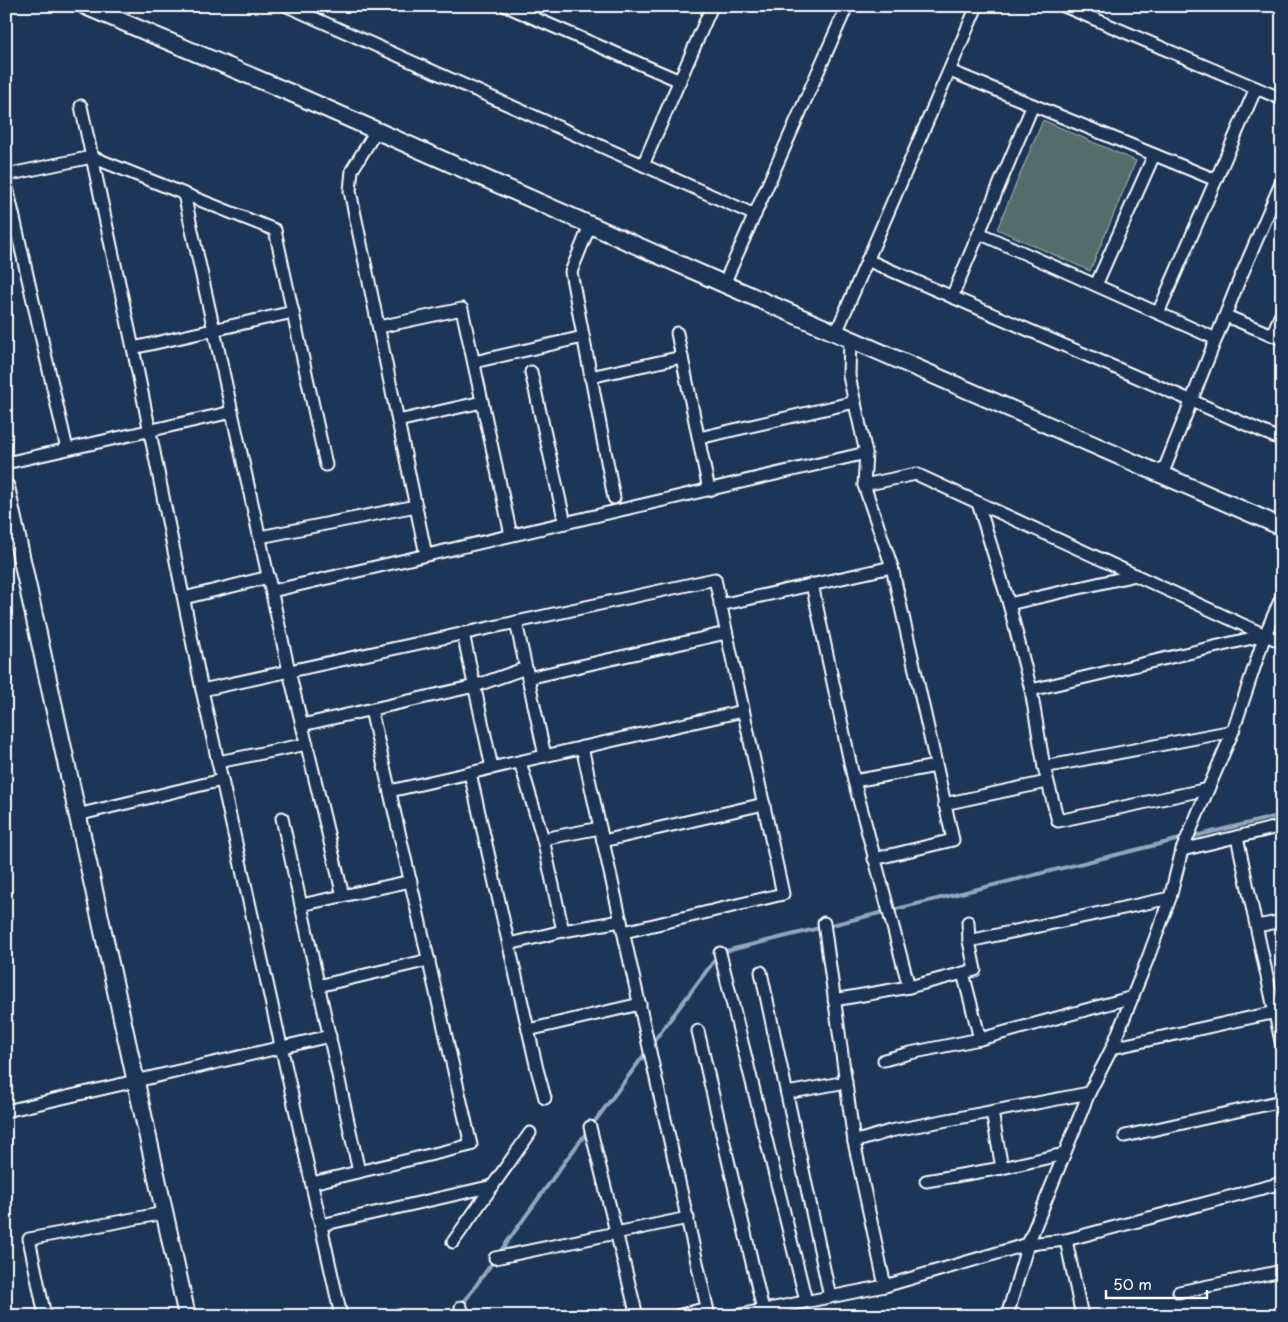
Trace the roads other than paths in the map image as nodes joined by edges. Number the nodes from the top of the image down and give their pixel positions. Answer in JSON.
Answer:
{"nodes":[{"id":1,"x":85,"y":6,"type":"edge"},
{"id":2,"x":287,"y":6,"type":"edge"},
{"id":3,"x":506,"y":6,"type":"edge"},
{"id":4,"x":712,"y":6,"type":"edge"},
{"id":5,"x":848,"y":6,"type":"edge"},
{"id":6,"x":978,"y":6,"type":"edge"},
{"id":7,"x":1064,"y":6,"type":"edge"},
{"id":8,"x":1080,"y":9,"type":"edge"},
{"id":9,"x":111,"y":11,"type":"edge"},
{"id":10,"x":312,"y":11,"type":"edge"},
{"id":11,"x":950,"y":71,"type":"junction"},
{"id":12,"x":680,"y":81,"type":"junction"},
{"id":13,"x":1256,"y":88,"type":"junction"},
{"id":14,"x":1282,"y":99,"type":"edge"},
{"id":15,"x":1033,"y":105,"type":"junction"},
{"id":16,"x":82,"y":106,"type":"dead end"},
{"id":17,"x":376,"y":130,"type":"junction"},
{"id":18,"x":1154,"y":155,"type":"junction"},
{"id":19,"x":92,"y":157,"type":"junction"},
{"id":20,"x":643,"y":165,"type":"junction"},
{"id":21,"x":6,"y":175,"type":"edge"},
{"id":22,"x":1216,"y":180,"type":"junction"},
{"id":23,"x":1282,"y":181,"type":"edge"},
{"id":24,"x":6,"y":183,"type":"edge"},
{"id":25,"x":184,"y":194,"type":"junction"},
{"id":26,"x":755,"y":215,"type":"junction"},
{"id":27,"x":590,"y":225,"type":"junction"},
{"id":28,"x":979,"y":234,"type":"junction"},
{"id":29,"x":867,"y":260,"type":"junction"},
{"id":30,"x":724,"y":284,"type":"junction"},
{"id":31,"x":1096,"y":285,"type":"junction"},
{"id":32,"x":952,"y":297,"type":"junction"},
{"id":33,"x":293,"y":312,"type":"junction"},
{"id":34,"x":1282,"y":312,"type":"edge"},
{"id":35,"x":1158,"y":313,"type":"junction"},
{"id":36,"x":1226,"y":316,"type":"junction"},
{"id":37,"x":379,"y":327,"type":"junction"},
{"id":38,"x":214,"y":330,"type":"junction"},
{"id":39,"x":677,"y":333,"type":"dead end"},
{"id":40,"x":843,"y":336,"type":"junction"},
{"id":41,"x":583,"y":337,"type":"junction"},
{"id":42,"x":1277,"y":337,"type":"edge"},
{"id":43,"x":1216,"y":339,"type":"junction"},
{"id":44,"x":133,"y":348,"type":"junction"},
{"id":45,"x":682,"y":357,"type":"junction"},
{"id":46,"x":474,"y":362,"type":"junction"},
{"id":47,"x":531,"y":372,"type":"dead end"},
{"id":48,"x":590,"y":377,"type":"junction"},
{"id":49,"x":1192,"y":401,"type":"junction"},
{"id":50,"x":482,"y":402,"type":"junction"},
{"id":51,"x":855,"y":402,"type":"junction"},
{"id":52,"x":232,"y":412,"type":"junction"},
{"id":53,"x":398,"y":421,"type":"junction"},
{"id":54,"x":150,"y":430,"type":"junction"},
{"id":55,"x":699,"y":438,"type":"junction"},
{"id":56,"x":1282,"y":440,"type":"edge"},
{"id":57,"x":67,"y":449,"type":"junction"},
{"id":58,"x":866,"y":453,"type":"junction"},
{"id":59,"x":6,"y":463,"type":"edge"},
{"id":60,"x":326,"y":465,"type":"dead end"},
{"id":61,"x":1162,"y":475,"type":"junction"},
{"id":62,"x":864,"y":485,"type":"junction"},
{"id":63,"x":6,"y":487,"type":"edge"},
{"id":64,"x":709,"y":490,"type":"junction"},
{"id":65,"x":614,"y":498,"type":"dead end"},
{"id":66,"x":978,"y":503,"type":"junction"},
{"id":67,"x":416,"y":506,"type":"junction"},
{"id":68,"x":565,"y":523,"type":"junction"},
{"id":69,"x":1282,"y":527,"type":"edge"},
{"id":70,"x":511,"y":535,"type":"junction"},
{"id":71,"x":260,"y":537,"type":"junction"},
{"id":72,"x":426,"y":555,"type":"junction"},
{"id":73,"x":892,"y":566,"type":"junction"},
{"id":74,"x":1136,"y":575,"type":"junction"},
{"id":75,"x":269,"y":577,"type":"junction"},
{"id":76,"x":812,"y":584,"type":"junction"},
{"id":77,"x":272,"y":591,"type":"junction"},
{"id":78,"x":1282,"y":596,"type":"edge"},
{"id":79,"x":184,"y":598,"type":"junction"},
{"id":80,"x":720,"y":604,"type":"junction"},
{"id":81,"x":1008,"y":604,"type":"junction"},
{"id":82,"x":516,"y":622,"type":"junction"},
{"id":83,"x":463,"y":633,"type":"junction"},
{"id":84,"x":726,"y":633,"type":"junction"},
{"id":85,"x":1265,"y":635,"type":"junction"},
{"id":86,"x":1282,"y":642,"type":"edge"},
{"id":87,"x":290,"y":671,"type":"junction"},
{"id":88,"x":527,"y":673,"type":"junction"},
{"id":89,"x":475,"y":686,"type":"junction"},
{"id":90,"x":202,"y":690,"type":"junction"},
{"id":91,"x":1030,"y":690,"type":"junction"},
{"id":92,"x":371,"y":710,"type":"junction"},
{"id":93,"x":743,"y":711,"type":"junction"},
{"id":94,"x":302,"y":725,"type":"junction"},
{"id":95,"x":1233,"y":731,"type":"junction"},
{"id":96,"x":307,"y":744,"type":"junction"},
{"id":97,"x":582,"y":748,"type":"junction"},
{"id":98,"x":545,"y":756,"type":"junction"},
{"id":99,"x":218,"y":762,"type":"junction"},
{"id":100,"x":520,"y":762,"type":"junction"},
{"id":101,"x":936,"y":766,"type":"junction"},
{"id":102,"x":1044,"y":767,"type":"junction"},
{"id":103,"x":492,"y":768,"type":"junction"},
{"id":104,"x":470,"y":773,"type":"junction"},
{"id":105,"x":222,"y":780,"type":"junction"},
{"id":106,"x":854,"y":781,"type":"junction"},
{"id":107,"x":1047,"y":782,"type":"junction"},
{"id":108,"x":1208,"y":789,"type":"junction"},
{"id":109,"x":390,"y":791,"type":"junction"},
{"id":110,"x":764,"y":804,"type":"junction"},
{"id":111,"x":944,"y":804,"type":"junction"},
{"id":112,"x":77,"y":815,"type":"junction"},
{"id":113,"x":282,"y":818,"type":"dead end"},
{"id":114,"x":1282,"y":826,"type":"edge"},
{"id":115,"x":600,"y":828,"type":"junction"},
{"id":116,"x":1237,"y":837,"type":"junction"},
{"id":117,"x":543,"y":839,"type":"junction"},
{"id":118,"x":603,"y":841,"type":"junction"},
{"id":119,"x":1182,"y":850,"type":"junction"},
{"id":120,"x":874,"y":859,"type":"junction"},
{"id":121,"x":410,"y":881,"type":"junction"},
{"id":122,"x":342,"y":896,"type":"junction"},
{"id":123,"x":1170,"y":898,"type":"junction"},
{"id":124,"x":301,"y":905,"type":"junction"},
{"id":125,"x":621,"y":921,"type":"junction"},
{"id":126,"x":1282,"y":921,"type":"edge"},
{"id":127,"x":968,"y":922,"type":"dead end"},
{"id":128,"x":824,"y":923,"type":"dead end"},
{"id":129,"x":1257,"y":926,"type":"junction"},
{"id":130,"x":563,"y":931,"type":"junction"},
{"id":131,"x":624,"y":932,"type":"junction"},
{"id":132,"x":969,"y":941,"type":"junction"},
{"id":133,"x":509,"y":944,"type":"junction"},
{"id":134,"x":720,"y":953,"type":"dead end"},
{"id":135,"x":429,"y":960,"type":"junction"},
{"id":136,"x":761,"y":972,"type":"dead end"},
{"id":137,"x":964,"y":973,"type":"junction"},
{"id":138,"x":318,"y":986,"type":"junction"},
{"id":139,"x":908,"y":987,"type":"junction"},
{"id":140,"x":1133,"y":997,"type":"junction"},
{"id":141,"x":834,"y":1000,"type":"junction"},
{"id":142,"x":640,"y":1004,"type":"junction"},
{"id":143,"x":1278,"y":1012,"type":"edge"},
{"id":144,"x":528,"y":1030,"type":"junction"},
{"id":145,"x":698,"y":1031,"type":"dead end"},
{"id":146,"x":330,"y":1036,"type":"junction"},
{"id":147,"x":980,"y":1039,"type":"junction"},
{"id":148,"x":1282,"y":1046,"type":"edge"},
{"id":149,"x":281,"y":1047,"type":"junction"},
{"id":150,"x":1112,"y":1048,"type":"junction"},
{"id":151,"x":884,"y":1060,"type":"dead end"},
{"id":152,"x":135,"y":1081,"type":"junction"},
{"id":153,"x":846,"y":1082,"type":"junction"},
{"id":154,"x":787,"y":1093,"type":"junction"},
{"id":155,"x":1088,"y":1093,"type":"junction"},
{"id":156,"x":545,"y":1098,"type":"dead end"},
{"id":157,"x":1282,"y":1102,"type":"edge"},
{"id":158,"x":6,"y":1111,"type":"edge"},
{"id":159,"x":992,"y":1112,"type":"junction"},
{"id":160,"x":590,"y":1127,"type":"dead end"},
{"id":161,"x":530,"y":1133,"type":"dead end"},
{"id":162,"x":1125,"y":1136,"type":"dead end"},
{"id":163,"x":854,"y":1142,"type":"junction"},
{"id":164,"x":1064,"y":1154,"type":"junction"},
{"id":165,"x":1002,"y":1168,"type":"junction"},
{"id":166,"x":359,"y":1172,"type":"junction"},
{"id":167,"x":926,"y":1181,"type":"dead end"},
{"id":168,"x":312,"y":1183,"type":"junction"},
{"id":169,"x":1282,"y":1184,"type":"edge"},
{"id":170,"x":493,"y":1186,"type":"junction"},
{"id":171,"x":164,"y":1213,"type":"junction"},
{"id":172,"x":688,"y":1218,"type":"junction"},
{"id":173,"x":321,"y":1225,"type":"junction"},
{"id":174,"x":616,"y":1233,"type":"junction"},
{"id":175,"x":1066,"y":1240,"type":"junction"},
{"id":176,"x":453,"y":1242,"type":"dead end"},
{"id":177,"x":1028,"y":1244,"type":"junction"},
{"id":178,"x":495,"y":1258,"type":"dead end"},
{"id":179,"x":1282,"y":1271,"type":"edge"},
{"id":180,"x":885,"y":1286,"type":"junction"},
{"id":181,"x":1179,"y":1292,"type":"dead end"},
{"id":182,"x":830,"y":1297,"type":"junction"},
{"id":183,"x":806,"y":1301,"type":"junction"},
{"id":184,"x":763,"y":1310,"type":"junction"},
{"id":185,"x":708,"y":1312,"type":"edge"},
{"id":186,"x":45,"y":1316,"type":"edge"},
{"id":187,"x":187,"y":1316,"type":"edge"},
{"id":188,"x":341,"y":1316,"type":"edge"},
{"id":189,"x":637,"y":1316,"type":"edge"},
{"id":190,"x":677,"y":1316,"type":"edge"},
{"id":191,"x":734,"y":1316,"type":"edge"},
{"id":192,"x":1007,"y":1316,"type":"edge"},
{"id":193,"x":1082,"y":1316,"type":"edge"}],
"edges":[{"from":1,"to":9,"type":"street"},
{"from":2,"to":10,"type":"street"},
{"from":3,"to":12,"type":"street"},
{"from":4,"to":12,"type":"street"},
{"from":5,"to":26,"type":"street"},
{"from":6,"to":11,"type":"street"},
{"from":7,"to":8,"type":"street"},
{"from":8,"to":13,"type":"street"},
{"from":9,"to":17,"type":"street"},
{"from":10,"to":20,"type":"street"},
{"from":11,"to":15,"type":"street"},
{"from":11,"to":29,"type":"street"},
{"from":12,"to":20,"type":"street"},
{"from":13,"to":14,"type":"street"},
{"from":13,"to":22,"type":"street"},
{"from":15,"to":18,"type":"street"},
{"from":15,"to":28,"type":"street"},
{"from":16,"to":19,"type":"street"},
{"from":17,"to":27,"type":"street"},
{"from":17,"to":37,"type":"street"},
{"from":18,"to":22,"type":"street"},
{"from":18,"to":31,"type":"street"},
{"from":19,"to":21,"type":"street"},
{"from":19,"to":25,"type":"street"},
{"from":19,"to":44,"type":"street"},
{"from":20,"to":26,"type":"street"},
{"from":22,"to":35,"type":"street"},
{"from":23,"to":36,"type":"street"},
{"from":24,"to":57,"type":"street"},
{"from":25,"to":33,"type":"street"},
{"from":25,"to":38,"type":"street"},
{"from":26,"to":30,"type":"street"},
{"from":27,"to":30,"type":"street"},
{"from":27,"to":41,"type":"street"},
{"from":28,"to":31,"type":"street"},
{"from":28,"to":32,"type":"street"},
{"from":29,"to":32,"type":"street"},
{"from":29,"to":40,"type":"street"},
{"from":30,"to":40,"type":"street"},
{"from":31,"to":35,"type":"street"},
{"from":32,"to":49,"type":"street"},
{"from":33,"to":38,"type":"street"},
{"from":33,"to":60,"type":"street"},
{"from":34,"to":42,"type":"street"},
{"from":35,"to":43,"type":"street"},
{"from":36,"to":42,"type":"street"},
{"from":36,"to":43,"type":"street"},
{"from":37,"to":46,"type":"street"},
{"from":37,"to":53,"type":"street"},
{"from":38,"to":44,"type":"street"},
{"from":38,"to":52,"type":"street"},
{"from":39,"to":45,"type":"street"},
{"from":40,"to":51,"type":"street"},
{"from":40,"to":61,"type":"street"},
{"from":41,"to":46,"type":"street"},
{"from":41,"to":48,"type":"street"},
{"from":43,"to":49,"type":"street"},
{"from":44,"to":54,"type":"street"},
{"from":45,"to":48,"type":"street"},
{"from":45,"to":55,"type":"street"},
{"from":46,"to":50,"type":"street"},
{"from":47,"to":68,"type":"street"},
{"from":48,"to":65,"type":"street"},
{"from":49,"to":56,"type":"street"},
{"from":49,"to":61,"type":"street"},
{"from":50,"to":53,"type":"street"},
{"from":50,"to":70,"type":"street"},
{"from":51,"to":55,"type":"street"},
{"from":51,"to":58,"type":"street"},
{"from":52,"to":54,"type":"street"},
{"from":52,"to":71,"type":"street"},
{"from":53,"to":67,"type":"street"},
{"from":54,"to":57,"type":"street"},
{"from":54,"to":79,"type":"street"},
{"from":55,"to":64,"type":"street"},
{"from":57,"to":59,"type":"street"},
{"from":58,"to":62,"type":"street"},
{"from":58,"to":64,"type":"street"},
{"from":61,"to":69,"type":"street"},
{"from":62,"to":66,"type":"street"},
{"from":62,"to":73,"type":"street"},
{"from":63,"to":112,"type":"street"},
{"from":64,"to":68,"type":"street"},
{"from":66,"to":74,"type":"street"},
{"from":66,"to":81,"type":"street"},
{"from":67,"to":71,"type":"street"},
{"from":67,"to":72,"type":"street"},
{"from":68,"to":70,"type":"street"},
{"from":70,"to":72,"type":"street"},
{"from":71,"to":75,"type":"street"},
{"from":72,"to":77,"type":"street"},
{"from":73,"to":76,"type":"street"},
{"from":73,"to":101,"type":"street"},
{"from":74,"to":81,"type":"street"},
{"from":74,"to":85,"type":"street"},
{"from":75,"to":77,"type":"street"},
{"from":75,"to":79,"type":"street"},
{"from":76,"to":80,"type":"street"},
{"from":76,"to":106,"type":"street"},
{"from":77,"to":87,"type":"street"},
{"from":78,"to":85,"type":"street"},
{"from":79,"to":90,"type":"street"},
{"from":80,"to":82,"type":"street"},
{"from":80,"to":84,"type":"street"},
{"from":81,"to":91,"type":"street"},
{"from":82,"to":83,"type":"street"},
{"from":82,"to":88,"type":"street"},
{"from":83,"to":87,"type":"street"},
{"from":83,"to":89,"type":"street"},
{"from":84,"to":88,"type":"street"},
{"from":84,"to":93,"type":"street"},
{"from":85,"to":86,"type":"street"},
{"from":85,"to":91,"type":"street"},
{"from":85,"to":95,"type":"street"},
{"from":87,"to":90,"type":"street"},
{"from":87,"to":94,"type":"street"},
{"from":88,"to":89,"type":"street"},
{"from":88,"to":98,"type":"street"},
{"from":89,"to":92,"type":"street"},
{"from":89,"to":103,"type":"street"},
{"from":90,"to":99,"type":"street"},
{"from":91,"to":102,"type":"street"},
{"from":92,"to":94,"type":"street"},
{"from":92,"to":109,"type":"street"},
{"from":93,"to":97,"type":"street"},
{"from":93,"to":110,"type":"street"},
{"from":94,"to":96,"type":"street"},
{"from":95,"to":102,"type":"street"},
{"from":95,"to":108,"type":"street"},
{"from":96,"to":99,"type":"street"},
{"from":96,"to":122,"type":"street"},
{"from":97,"to":98,"type":"street"},
{"from":97,"to":115,"type":"street"},
{"from":98,"to":100,"type":"street"},
{"from":99,"to":105,"type":"street"},
{"from":100,"to":103,"type":"street"},
{"from":100,"to":117,"type":"street"},
{"from":101,"to":106,"type":"street"},
{"from":101,"to":111,"type":"street"},
{"from":102,"to":107,"type":"street"},
{"from":103,"to":104,"type":"street"},
{"from":104,"to":109,"type":"street"},
{"from":104,"to":133,"type":"street"},
{"from":105,"to":112,"type":"street"},
{"from":105,"to":149,"type":"street"},
{"from":106,"to":120,"type":"street"},
{"from":107,"to":108,"type":"street"},
{"from":107,"to":111,"type":"street"},
{"from":108,"to":119,"type":"street"},
{"from":109,"to":121,"type":"street"},
{"from":110,"to":118,"type":"street"},
{"from":110,"to":131,"type":"street"},
{"from":111,"to":120,"type":"street"},
{"from":112,"to":152,"type":"street"},
{"from":113,"to":124,"type":"street"},
{"from":114,"to":116,"type":"street"},
{"from":115,"to":117,"type":"street"},
{"from":115,"to":118,"type":"street"},
{"from":116,"to":119,"type":"street"},
{"from":116,"to":129,"type":"street"},
{"from":117,"to":130,"type":"street"},
{"from":118,"to":125,"type":"street"},
{"from":119,"to":123,"type":"street"},
{"from":120,"to":139,"type":"street"},
{"from":121,"to":122,"type":"street"},
{"from":121,"to":135,"type":"street"},
{"from":122,"to":124,"type":"street"},
{"from":123,"to":132,"type":"street"},
{"from":123,"to":140,"type":"street"},
{"from":124,"to":138,"type":"street"},
{"from":125,"to":130,"type":"street"},
{"from":125,"to":131,"type":"street"},
{"from":126,"to":129,"type":"street"},
{"from":127,"to":132,"type":"street"},
{"from":128,"to":141,"type":"street"},
{"from":129,"to":143,"type":"street"},
{"from":130,"to":133,"type":"street"},
{"from":131,"to":142,"type":"street"},
{"from":132,"to":137,"type":"street"},
{"from":133,"to":144,"type":"street"},
{"from":134,"to":183,"type":"street"},
{"from":135,"to":138,"type":"street"},
{"from":135,"to":166,"type":"street"},
{"from":136,"to":154,"type":"street"},
{"from":137,"to":139,"type":"street"},
{"from":137,"to":147,"type":"street"},
{"from":138,"to":146,"type":"street"},
{"from":139,"to":141,"type":"street"},
{"from":140,"to":147,"type":"street"},
{"from":140,"to":150,"type":"street"},
{"from":141,"to":153,"type":"street"},
{"from":142,"to":144,"type":"street"},
{"from":142,"to":172,"type":"street"},
{"from":143,"to":148,"type":"street"},
{"from":143,"to":150,"type":"street"},
{"from":144,"to":156,"type":"street"},
{"from":145,"to":184,"type":"street"},
{"from":146,"to":149,"type":"street"},
{"from":146,"to":166,"type":"street"},
{"from":147,"to":151,"type":"street"},
{"from":149,"to":152,"type":"street"},
{"from":149,"to":168,"type":"street"},
{"from":150,"to":155,"type":"street"},
{"from":152,"to":158,"type":"street"},
{"from":152,"to":171,"type":"street"},
{"from":153,"to":154,"type":"street"},
{"from":153,"to":163,"type":"street"},
{"from":154,"to":182,"type":"street"},
{"from":155,"to":159,"type":"street"},
{"from":155,"to":164,"type":"street"},
{"from":157,"to":162,"type":"street"},
{"from":159,"to":163,"type":"street"},
{"from":159,"to":165,"type":"street"},
{"from":160,"to":174,"type":"street"},
{"from":161,"to":170,"type":"street"},
{"from":163,"to":180,"type":"street"},
{"from":164,"to":165,"type":"street"},
{"from":164,"to":177,"type":"street"},
{"from":165,"to":167,"type":"street"},
{"from":166,"to":168,"type":"street"},
{"from":168,"to":173,"type":"street"},
{"from":169,"to":175,"type":"street"},
{"from":170,"to":173,"type":"street"},
{"from":170,"to":176,"type":"street"},
{"from":171,"to":186,"type":"street"},
{"from":171,"to":187,"type":"street"},
{"from":172,"to":174,"type":"street"},
{"from":172,"to":185,"type":"street"},
{"from":173,"to":188,"type":"street"},
{"from":174,"to":178,"type":"street"},
{"from":174,"to":189,"type":"street"},
{"from":175,"to":177,"type":"street"},
{"from":175,"to":193,"type":"street"},
{"from":177,"to":180,"type":"street"},
{"from":177,"to":192,"type":"street"},
{"from":179,"to":181,"type":"street"},
{"from":180,"to":182,"type":"street"},
{"from":182,"to":183,"type":"street"},
{"from":183,"to":184,"type":"street"},
{"from":184,"to":191,"type":"street"},
{"from":185,"to":190,"type":"street"}]}
